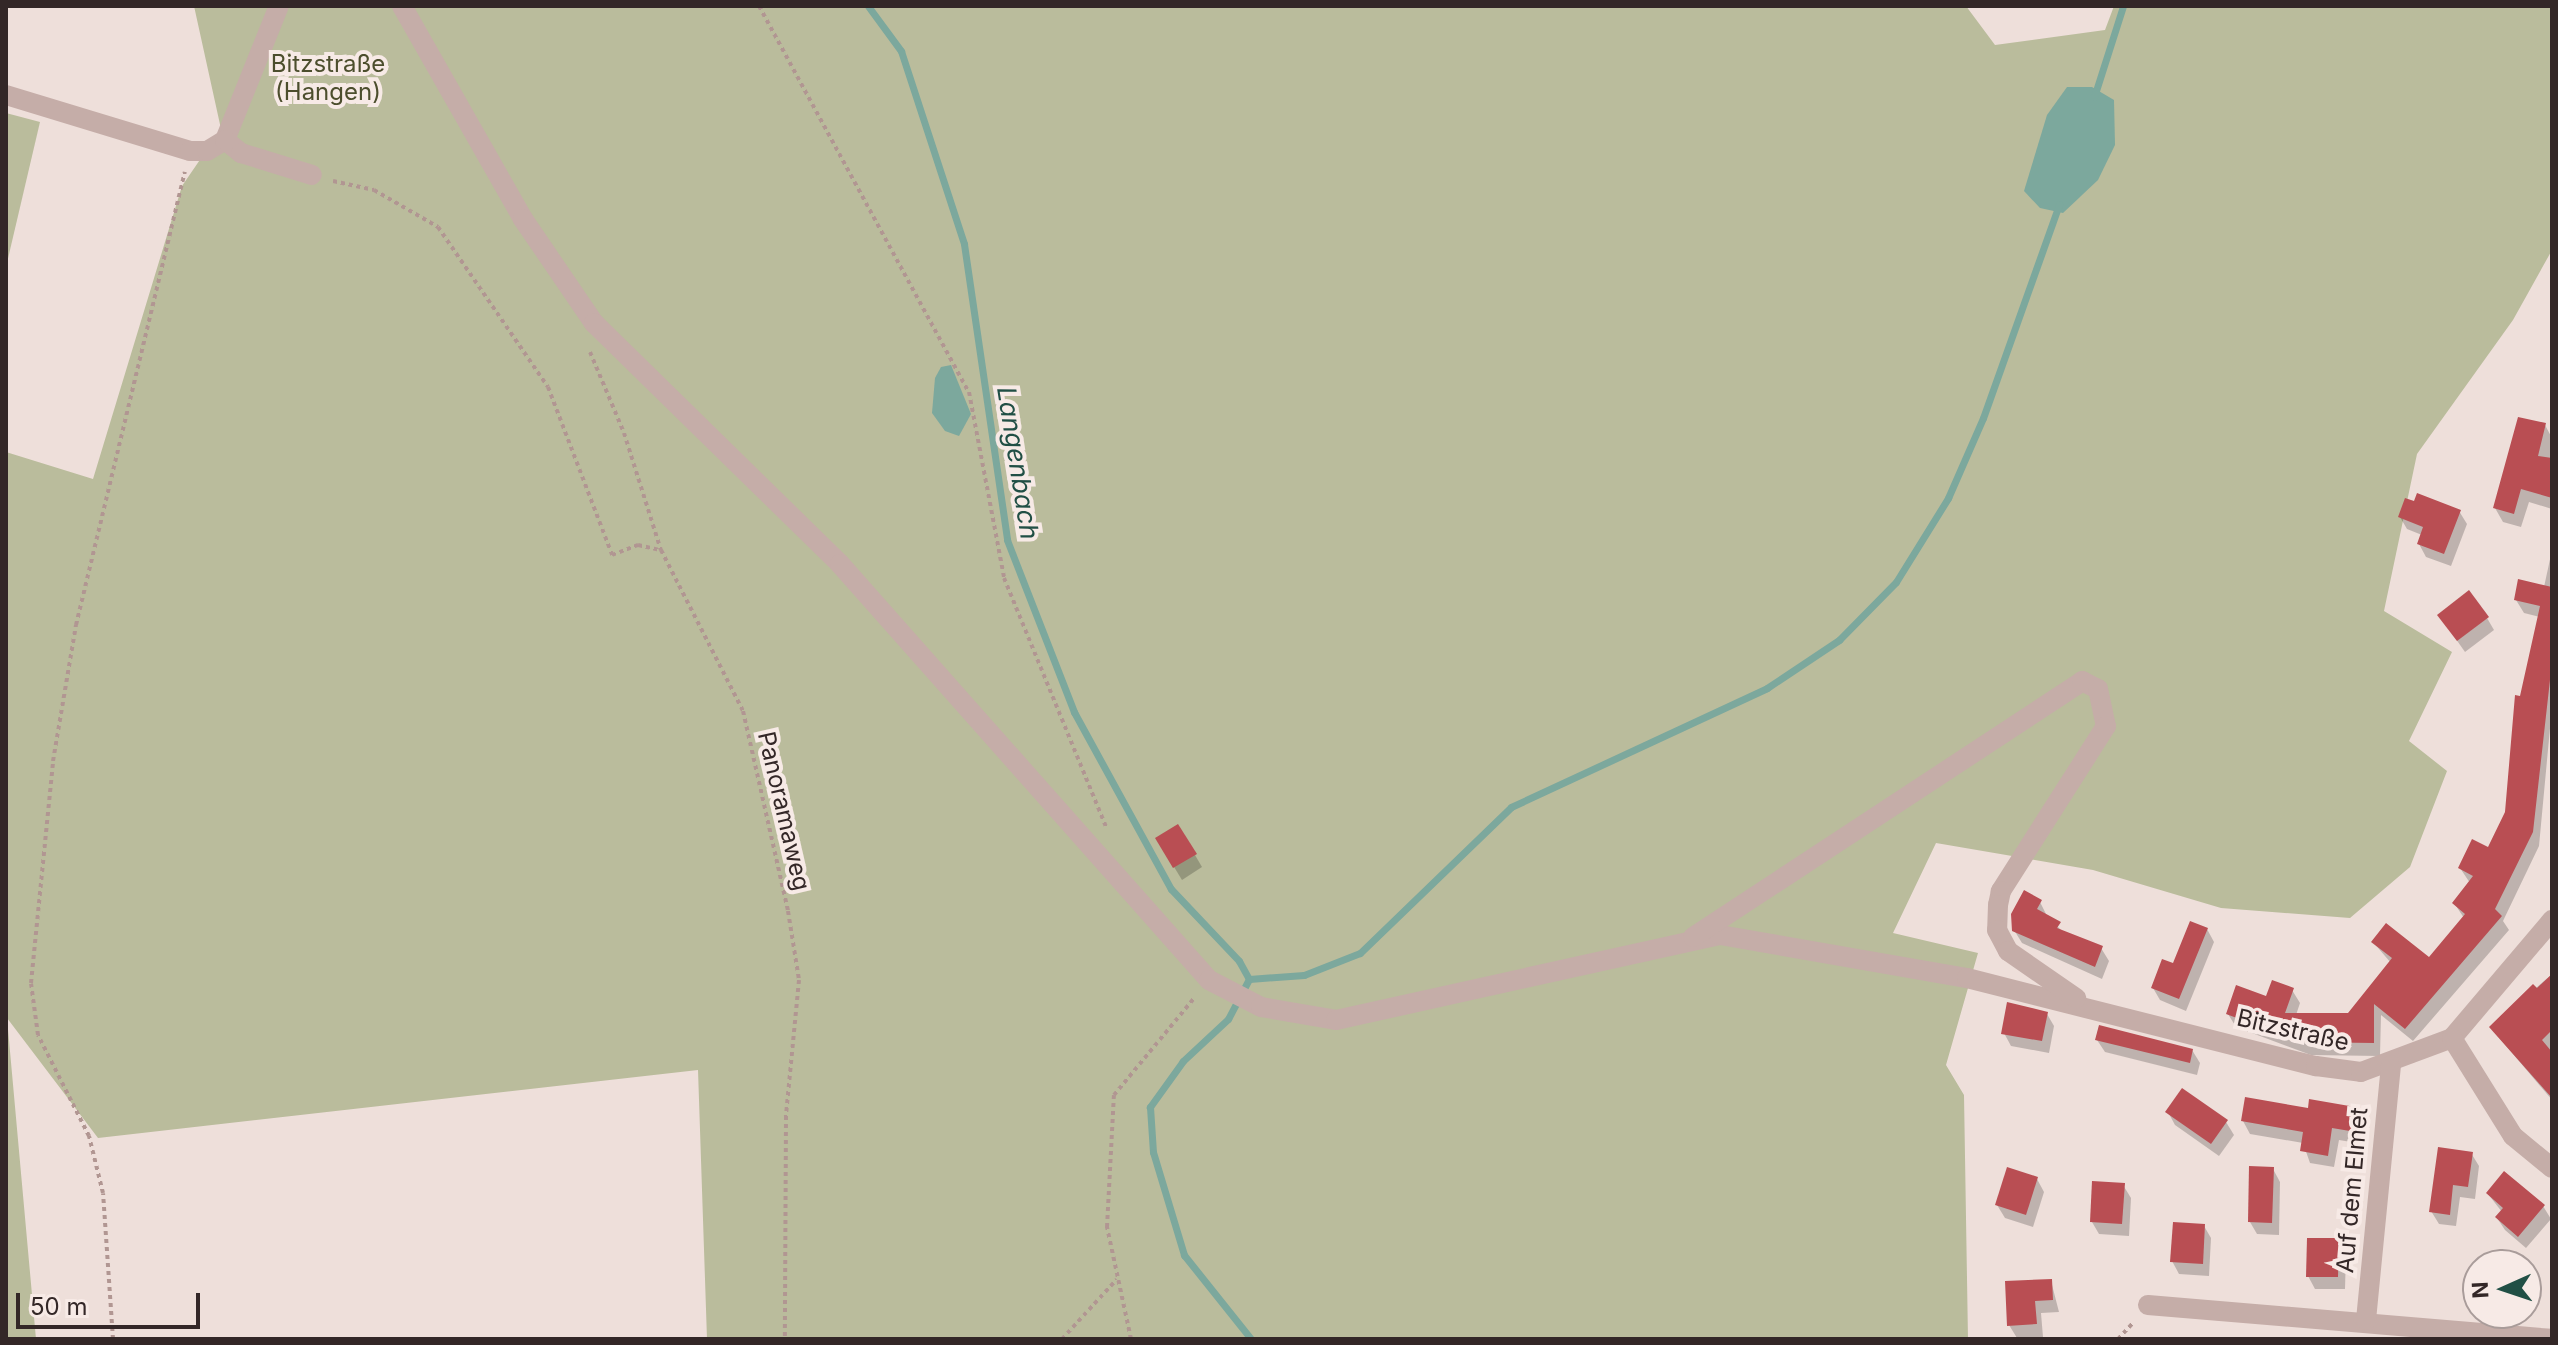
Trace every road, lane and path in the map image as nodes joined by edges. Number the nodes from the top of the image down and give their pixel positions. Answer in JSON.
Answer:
{"nodes":[{"id":1,"x":279,"y":6,"type":"edge"},
{"id":2,"x":402,"y":6,"type":"edge"},
{"id":3,"x":759,"y":6,"type":"edge"},
{"id":4,"x":6,"y":95,"type":"edge"},
{"id":5,"x":225,"y":140,"type":"junction"},
{"id":6,"x":190,"y":151,"type":"junction"},
{"id":7,"x":312,"y":175,"type":"joint"},
{"id":8,"x":594,"y":323,"type":"junction"},
{"id":9,"x":661,"y":550,"type":"junction"},
{"id":10,"x":1113,"y":838,"type":"dead end"},
{"id":11,"x":2552,"y":920,"type":"edge"},
{"id":12,"x":1684,"y":943,"type":"junction"},
{"id":13,"x":1212,"y":982,"type":"junction"},
{"id":14,"x":2086,"y":1005,"type":"junction"},
{"id":15,"x":2452,"y":1038,"type":"junction"},
{"id":16,"x":2391,"y":1065,"type":"junction"},
{"id":17,"x":2552,"y":1168,"type":"edge"},
{"id":18,"x":1118,"y":1279,"type":"junction"},
{"id":19,"x":2148,"y":1305,"type":"dead end"},
{"id":20,"x":2366,"y":1320,"type":"junction"},
{"id":21,"x":113,"y":1339,"type":"edge"},
{"id":22,"x":785,"y":1339,"type":"edge"},
{"id":23,"x":1062,"y":1339,"type":"edge"},
{"id":24,"x":1131,"y":1339,"type":"edge"},
{"id":25,"x":2551,"y":1339,"type":"edge"}],
"edges":[{"from":1,"to":5,"type":"street"},
{"from":2,"to":8,"type":"street"},
{"from":3,"to":10,"type":"path"},
{"from":4,"to":6,"type":"street"},
{"from":5,"to":6,"type":"street"},
{"from":5,"to":7,"type":"street"},
{"from":6,"to":21,"type":"path"},
{"from":7,"to":9,"type":"path"},
{"from":8,"to":9,"type":"path","name":"Panoramaweg"},
{"from":8,"to":13,"type":"street"},
{"from":9,"to":22,"type":"path","name":"Panoramaweg"},
{"from":11,"to":15,"type":"street","name":"Bitzstraße"},
{"from":12,"to":13,"type":"street","name":"Bitzstraße"},
{"from":12,"to":14,"type":"street","name":"Bitzstraße"},
{"from":12,"to":14,"type":"street"},
{"from":13,"to":18,"type":"path"},
{"from":14,"to":16,"type":"street","name":"Bitzstraße"},
{"from":15,"to":16,"type":"street","name":"Bitzstraße"},
{"from":15,"to":17,"type":"street"},
{"from":16,"to":20,"type":"street","name":"Auf dem Elmet"},
{"from":18,"to":23,"type":"path"},
{"from":18,"to":24,"type":"path"},
{"from":19,"to":20,"type":"street"},
{"from":20,"to":25,"type":"street"}]}
